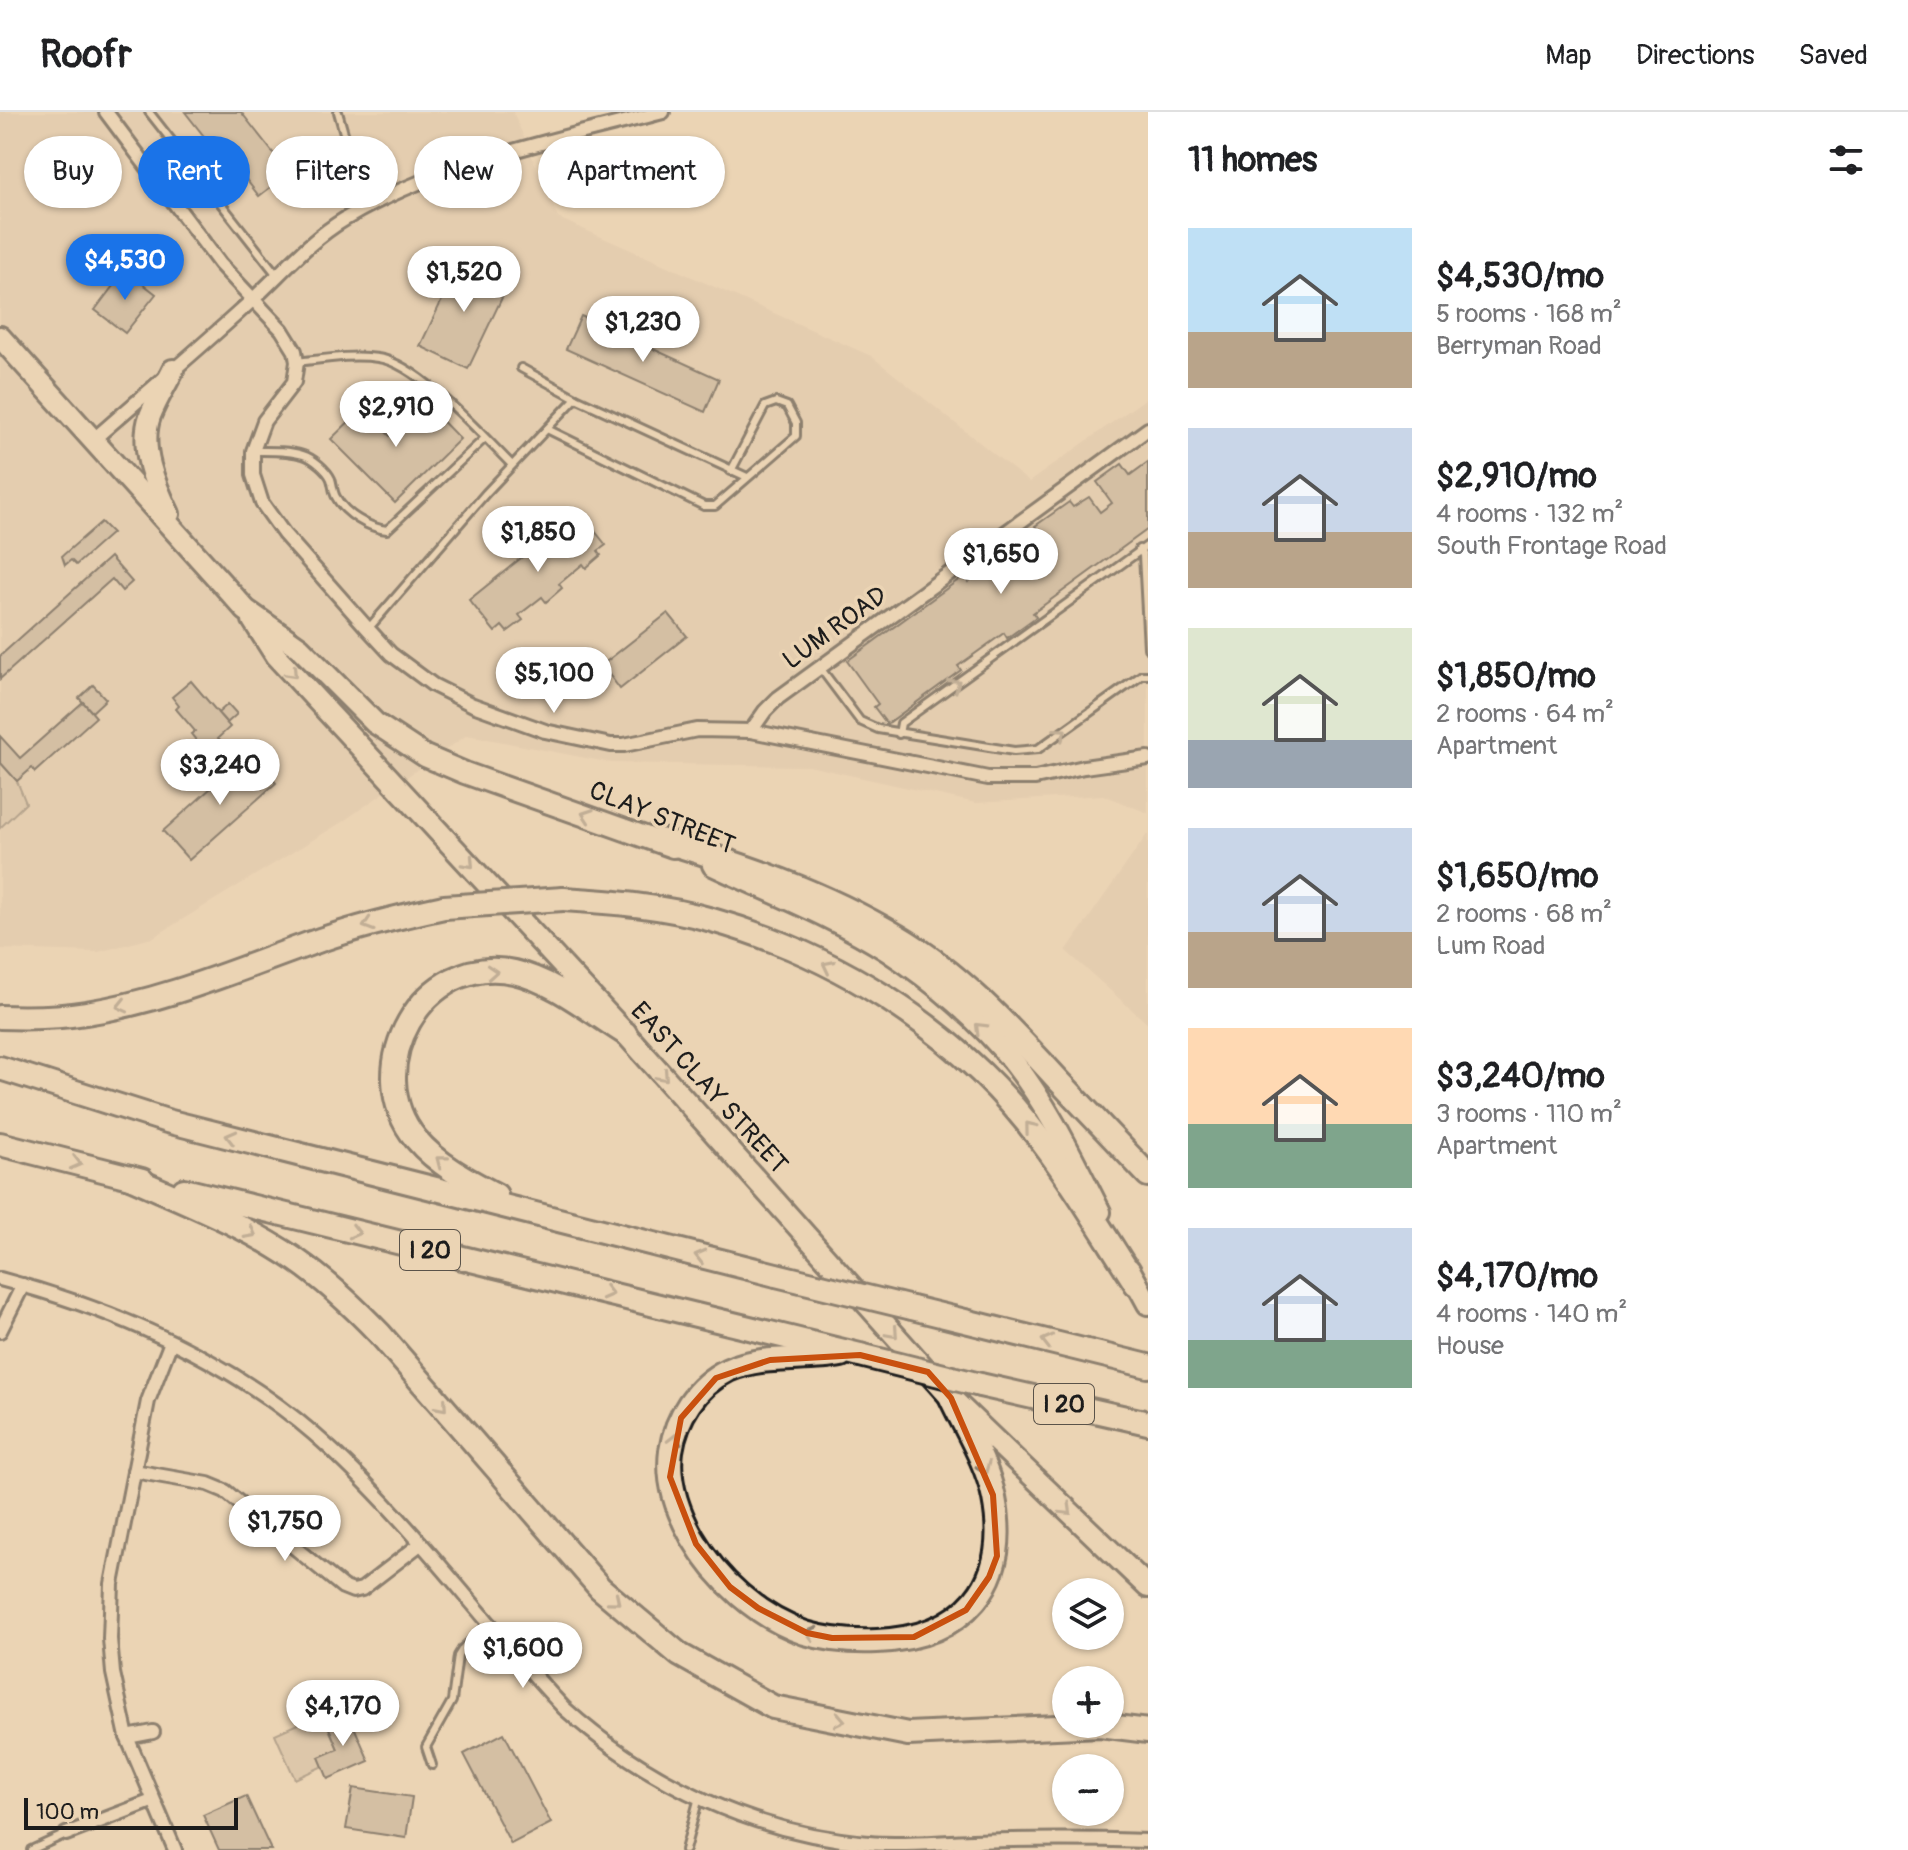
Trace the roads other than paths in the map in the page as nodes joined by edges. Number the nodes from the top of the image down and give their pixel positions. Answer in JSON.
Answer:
{"nodes":[{"id":1,"x":106,"y":112,"type":"edge"},
{"id":2,"x":149,"y":112,"type":"edge"},
{"id":3,"x":338,"y":112,"type":"edge"},
{"id":4,"x":663,"y":112,"type":"edge"},
{"id":5,"x":345,"y":136,"type":"edge"},
{"id":6,"x":398,"y":192,"type":"edge"},
{"id":7,"x":363,"y":208,"type":"edge"},
{"id":8,"x":277,"y":275,"type":"junction"},
{"id":9,"x":252,"y":301,"type":"junction"},
{"id":10,"x":0,"y":337,"type":"edge"},
{"id":11,"x":297,"y":362,"type":"junction"},
{"id":12,"x":521,"y":368,"type":"dead end"},
{"id":13,"x":173,"y":370,"type":"junction"},
{"id":14,"x":576,"y":398,"type":"junction"},
{"id":15,"x":547,"y":429,"type":"junction"},
{"id":16,"x":1148,"y":429,"type":"edge"},
{"id":17,"x":485,"y":438,"type":"junction"},
{"id":18,"x":93,"y":440,"type":"junction"},
{"id":19,"x":253,"y":451,"type":"junction"},
{"id":20,"x":512,"y":465,"type":"junction"},
{"id":21,"x":731,"y":471,"type":"junction"},
{"id":22,"x":747,"y":477,"type":"junction"},
{"id":23,"x":180,"y":536,"type":"junction"},
{"id":24,"x":1148,"y":545,"type":"edge"},
{"id":25,"x":1139,"y":549,"type":"junction"},
{"id":26,"x":246,"y":610,"type":"junction"},
{"id":27,"x":368,"y":629,"type":"junction"},
{"id":28,"x":1148,"y":648,"type":"edge"},
{"id":29,"x":820,"y":666,"type":"junction"},
{"id":30,"x":1148,"y":675,"type":"edge"},
{"id":31,"x":751,"y":731,"type":"junction"},
{"id":32,"x":899,"y":734,"type":"junction"},
{"id":33,"x":1148,"y":758,"type":"edge"},
{"id":34,"x":660,"y":840,"type":"junction"},
{"id":35,"x":0,"y":1017,"type":"edge"},
{"id":36,"x":625,"y":1033,"type":"junction"},
{"id":37,"x":0,"y":1068,"type":"edge"},
{"id":38,"x":0,"y":1144,"type":"edge"},
{"id":39,"x":1148,"y":1175,"type":"edge"},
{"id":40,"x":130,"y":1177,"type":"junction"},
{"id":41,"x":532,"y":1213,"type":"junction"},
{"id":42,"x":0,"y":1279,"type":"edge"},
{"id":43,"x":1136,"y":1284,"type":"junction"},
{"id":44,"x":23,"y":1285,"type":"junction"},
{"id":45,"x":1148,"y":1304,"type":"edge"},
{"id":46,"x":0,"y":1331,"type":"edge"},
{"id":47,"x":171,"y":1342,"type":"junction"},
{"id":48,"x":856,"y":1354,"type":"junction"},
{"id":49,"x":1148,"y":1366,"type":"edge"},
{"id":50,"x":951,"y":1398,"type":"junction"},
{"id":51,"x":1148,"y":1423,"type":"edge"},
{"id":52,"x":134,"y":1471,"type":"junction"},
{"id":53,"x":419,"y":1545,"type":"junction"},
{"id":54,"x":1148,"y":1587,"type":"edge"},
{"id":55,"x":490,"y":1624,"type":"junction"},
{"id":56,"x":1148,"y":1731,"type":"edge"},
{"id":57,"x":153,"y":1732,"type":"dead end"},
{"id":58,"x":127,"y":1737,"type":"junction"},
{"id":59,"x":432,"y":1765,"type":"dead end"},
{"id":60,"x":699,"y":1797,"type":"junction"},
{"id":61,"x":152,"y":1801,"type":"junction"},
{"id":62,"x":66,"y":1834,"type":"joint"},
{"id":63,"x":1148,"y":1841,"type":"edge"},
{"id":64,"x":31,"y":1850,"type":"edge"},
{"id":65,"x":175,"y":1850,"type":"edge"},
{"id":66,"x":685,"y":1850,"type":"edge"}],
"edges":[{"from":1,"to":9,"type":"street"},
{"from":2,"to":8,"type":"lane"},
{"from":3,"to":5,"type":"lane"},
{"from":4,"to":6,"type":"street"},
{"from":7,"to":8,"type":"street"},
{"from":8,"to":9,"type":"street"},
{"from":9,"to":11,"type":"street"},
{"from":9,"to":13,"type":"street"},
{"from":10,"to":18,"type":"main road"},
{"from":11,"to":17,"type":"lane"},
{"from":11,"to":19,"type":"street"},
{"from":12,"to":14,"type":"lane"},
{"from":13,"to":18,"type":"street"},
{"from":13,"to":23,"type":"main road"},
{"from":14,"to":15,"type":"lane"},
{"from":14,"to":21,"type":"lane"},
{"from":15,"to":20,"type":"lane"},
{"from":15,"to":22,"type":"lane"},
{"from":16,"to":29,"type":"street","name":"LUM ROAD"},
{"from":17,"to":19,"type":"lane"},
{"from":17,"to":20,"type":"lane"},
{"from":18,"to":23,"type":"main road","name":"CLAY STREET"},
{"from":19,"to":27,"type":"street"},
{"from":20,"to":27,"type":"lane"},
{"from":21,"to":22,"type":"lane"},
{"from":21,"to":22,"type":"lane"},
{"from":23,"to":26,"type":"main road","name":"CLAY STREET"},
{"from":24,"to":25,"type":"lane"},
{"from":25,"to":28,"type":"lane"},
{"from":32,"to":25,"type":"lane","one_way":true},
{"from":34,"to":26,"type":"main road","name":"CLAY STREET","one_way":true},
{"from":26,"to":36,"type":"main road","name":"EAST CLAY STREET","one_way":true},
{"from":27,"to":31,"type":"street"},
{"from":29,"to":31,"type":"street","name":"LUM ROAD"},
{"from":29,"to":32,"type":"lane"},
{"from":32,"to":30,"type":"lane","one_way":true},
{"from":31,"to":33,"type":"street"},
{"from":34,"to":39,"type":"highway"},
{"from":43,"to":34,"type":"main road","name":"CLAY STREET","one_way":true},
{"from":43,"to":35,"type":"highway","one_way":true,"bridge":true},
{"from":41,"to":36,"type":"highway","one_way":true},
{"from":36,"to":50,"type":"main road","name":"EAST CLAY STREET","one_way":true},
{"from":41,"to":37,"type":"highway","number":"I 20","one_way":true},
{"from":38,"to":40,"type":"highway","number":"I 20","one_way":true},
{"from":40,"to":48,"type":"highway","number":"I 20","one_way":true},
{"from":40,"to":56,"type":"highway","one_way":true},
{"from":49,"to":41,"type":"highway","number":"I 20","one_way":true,"bridge":true},
{"from":42,"to":44,"type":"street"},
{"from":43,"to":45,"type":"main road","name":"CLAY STREET"},
{"from":44,"to":46,"type":"street"},
{"from":44,"to":47,"type":"street"},
{"from":47,"to":52,"type":"street"},
{"from":47,"to":53,"type":"street"},
{"from":50,"to":48,"type":"highway","one_way":true},
{"from":48,"to":51,"type":"highway","number":"I 20","bridge":true},
{"from":50,"to":54,"type":"main road","name":"EAST CLAY STREET","one_way":true},
{"from":52,"to":53,"type":"street"},
{"from":52,"to":58,"type":"street"},
{"from":53,"to":55,"type":"street"},
{"from":55,"to":59,"type":"lane"},
{"from":55,"to":60,"type":"street"},
{"from":57,"to":58,"type":"street"},
{"from":58,"to":61,"type":"street"},
{"from":60,"to":63,"type":"street"},
{"from":60,"to":66,"type":"lane"},
{"from":61,"to":62,"type":"street"},
{"from":61,"to":65,"type":"street"},
{"from":62,"to":64,"type":"lane"}]}
